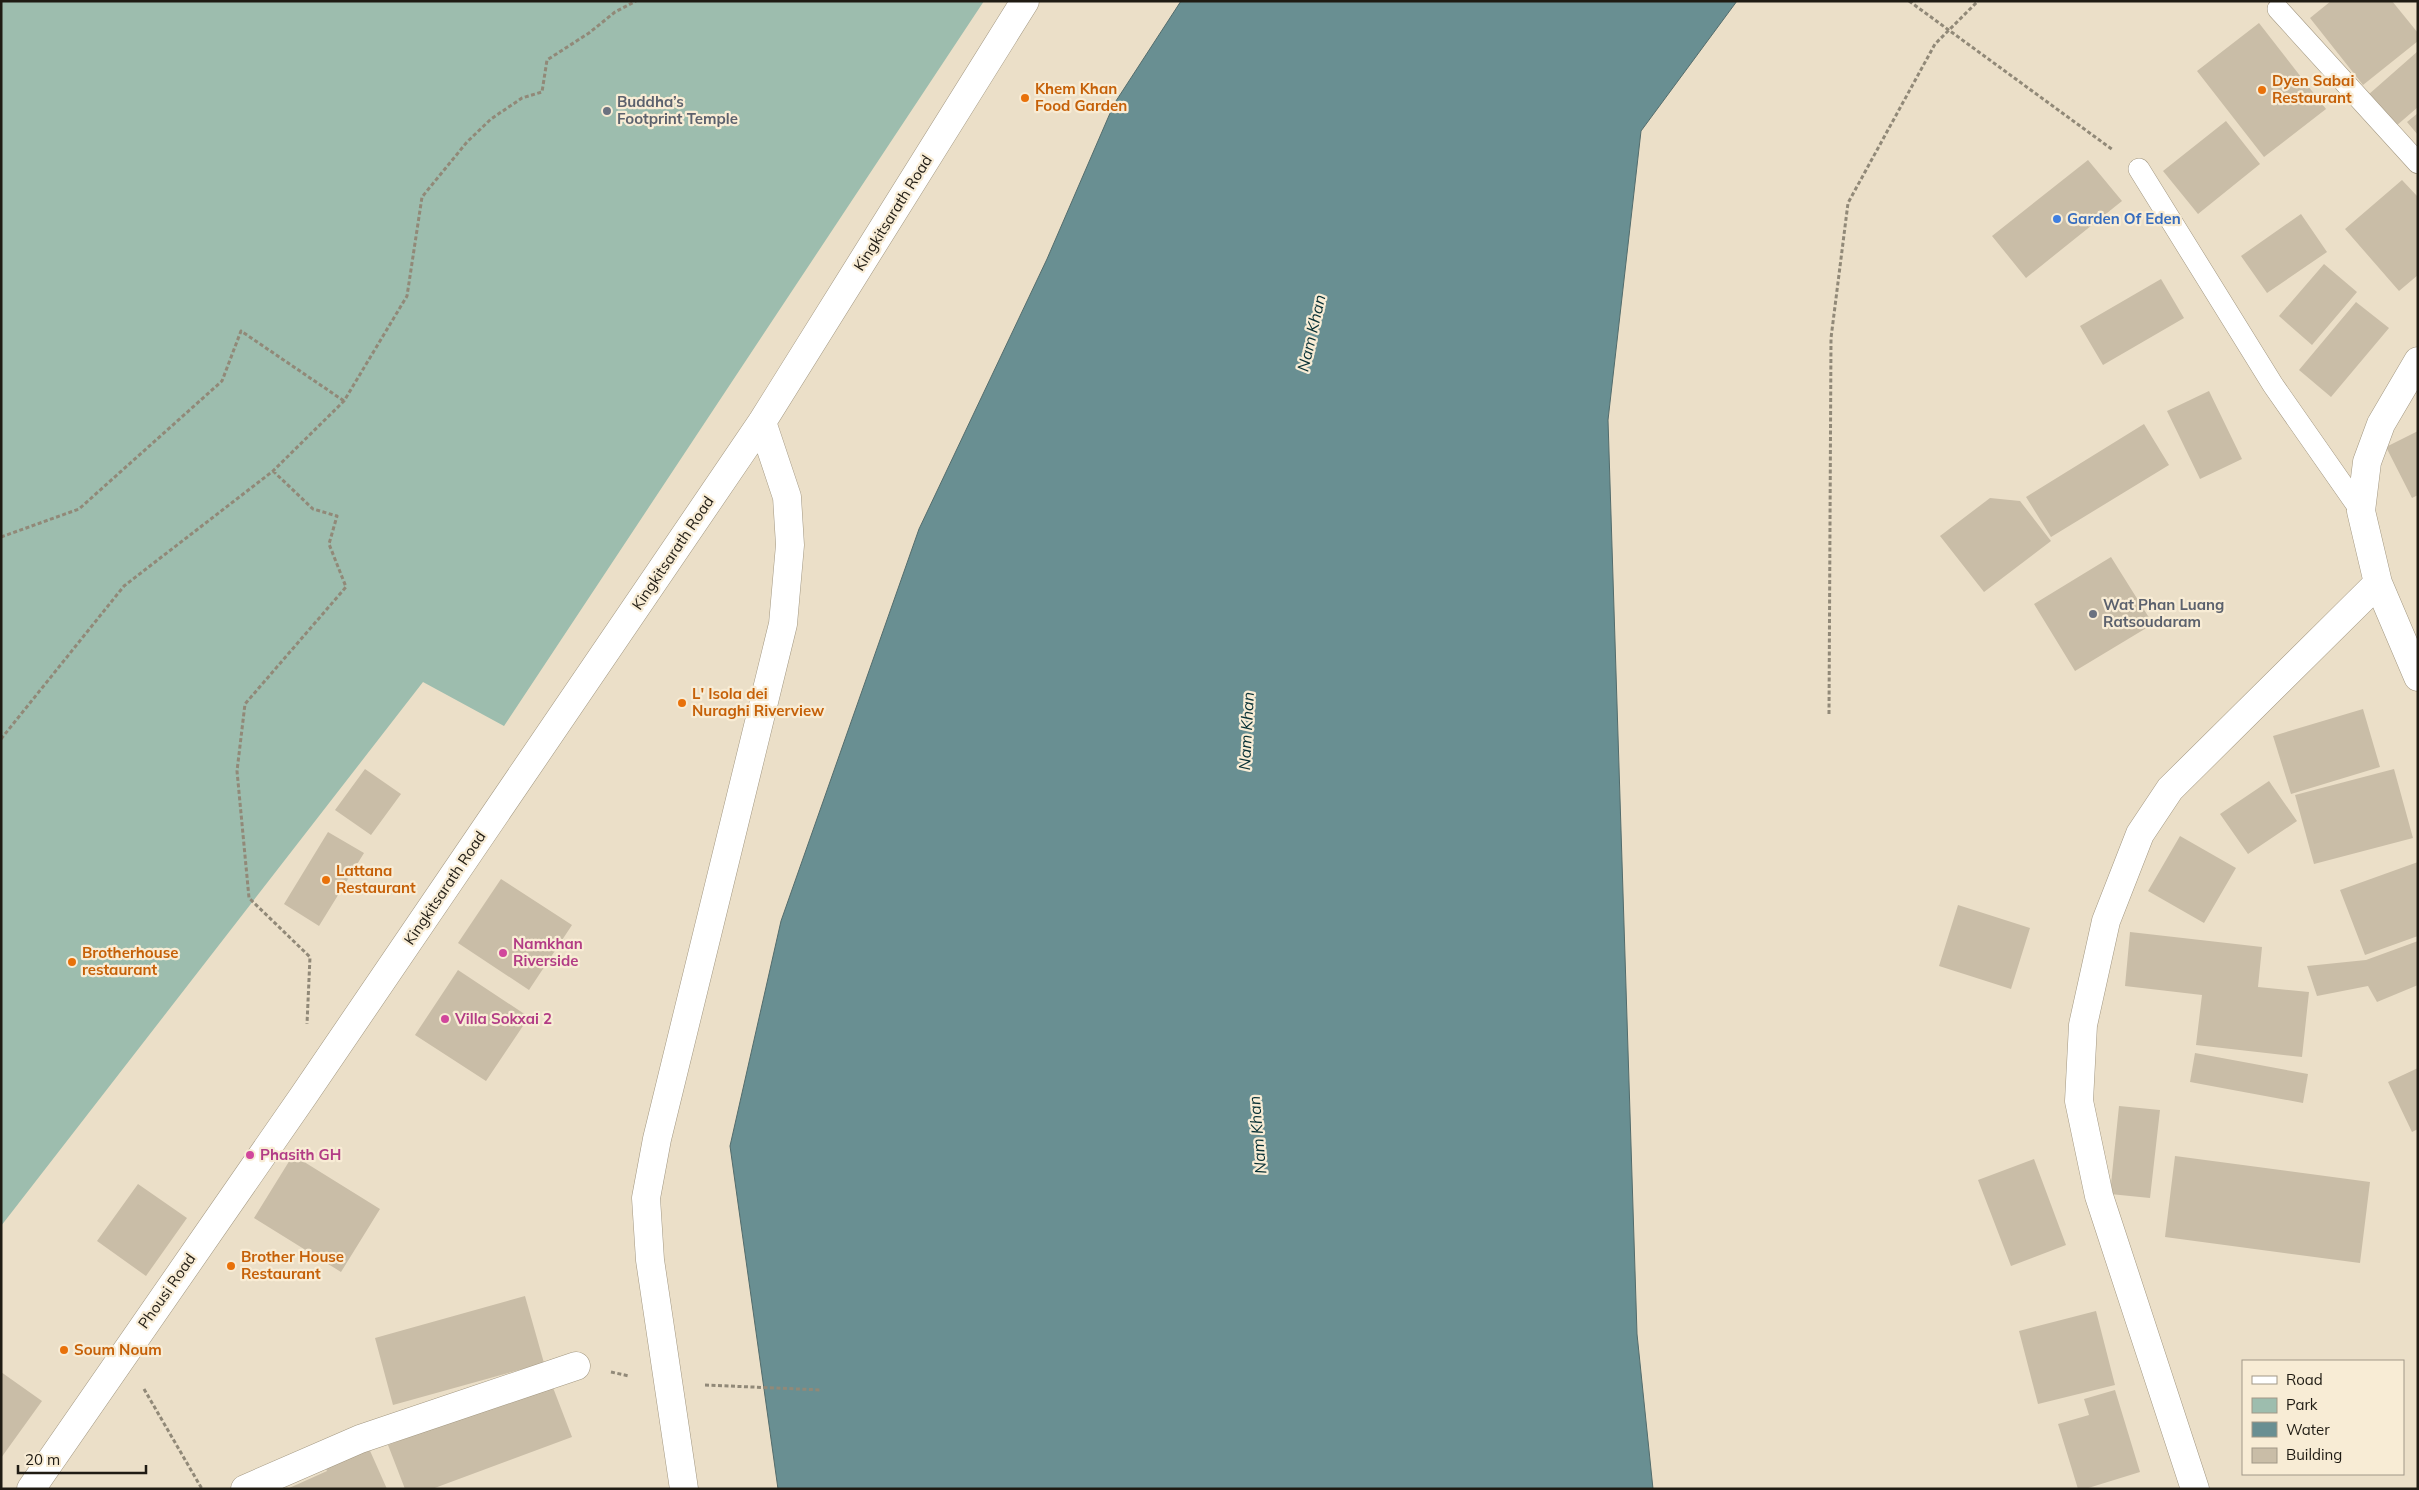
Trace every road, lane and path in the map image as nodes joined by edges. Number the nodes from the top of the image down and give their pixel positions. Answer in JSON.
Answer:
{"nodes":[{"id":1,"x":636,"y":1,"type":"edge"},
{"id":2,"x":1026,"y":1,"type":"edge"},
{"id":3,"x":1909,"y":1,"type":"edge"},
{"id":4,"x":1978,"y":1,"type":"edge"},
{"id":5,"x":2278,"y":9,"type":"dead end"},
{"id":6,"x":2418,"y":163,"type":"edge"},
{"id":7,"x":2139,"y":169,"type":"joint"},
{"id":8,"x":2418,"y":361,"type":"edge"},
{"id":9,"x":344,"y":401,"type":"junction"},
{"id":10,"x":762,"y":422,"type":"junction"},
{"id":11,"x":274,"y":471,"type":"junction"},
{"id":12,"x":2361,"y":511,"type":"junction"},
{"id":13,"x":1,"y":537,"type":"edge"},
{"id":14,"x":2378,"y":583,"type":"junction"},
{"id":15,"x":2418,"y":677,"type":"edge"},
{"id":16,"x":1829,"y":714,"type":"dead end"},
{"id":17,"x":1,"y":739,"type":"edge"},
{"id":18,"x":307,"y":1026,"type":"dead end"},
{"id":19,"x":304,"y":1095,"type":"joint"},
{"id":20,"x":123,"y":1354,"type":"junction"},
{"id":21,"x":576,"y":1366,"type":"dead end"},
{"id":22,"x":32,"y":1489,"type":"edge"},
{"id":23,"x":202,"y":1489,"type":"edge"},
{"id":24,"x":245,"y":1489,"type":"edge"},
{"id":25,"x":684,"y":1489,"type":"edge"},
{"id":26,"x":2195,"y":1489,"type":"edge"}],
"edges":[{"from":1,"to":9,"type":"path"},
{"from":2,"to":10,"type":"street","name":"Kingkitsarath Road"},
{"from":3,"to":7,"type":"path"},
{"from":4,"to":16,"type":"path"},
{"from":5,"to":6,"type":"lane"},
{"from":7,"to":12,"type":"lane"},
{"from":8,"to":12,"type":"street"},
{"from":9,"to":11,"type":"path"},
{"from":9,"to":13,"type":"path"},
{"from":10,"to":19,"type":"street","name":"Kingkitsarath Road"},
{"from":10,"to":25,"type":"street"},
{"from":11,"to":17,"type":"path"},
{"from":11,"to":18,"type":"path"},
{"from":12,"to":14,"type":"street"},
{"from":14,"to":15,"type":"street"},
{"from":14,"to":26,"type":"street"},
{"from":19,"to":20,"type":"street","name":"Phousi Road"},
{"from":20,"to":22,"type":"street","name":"Phousi Road"},
{"from":20,"to":23,"type":"path"},
{"from":21,"to":24,"type":"street"}]}
